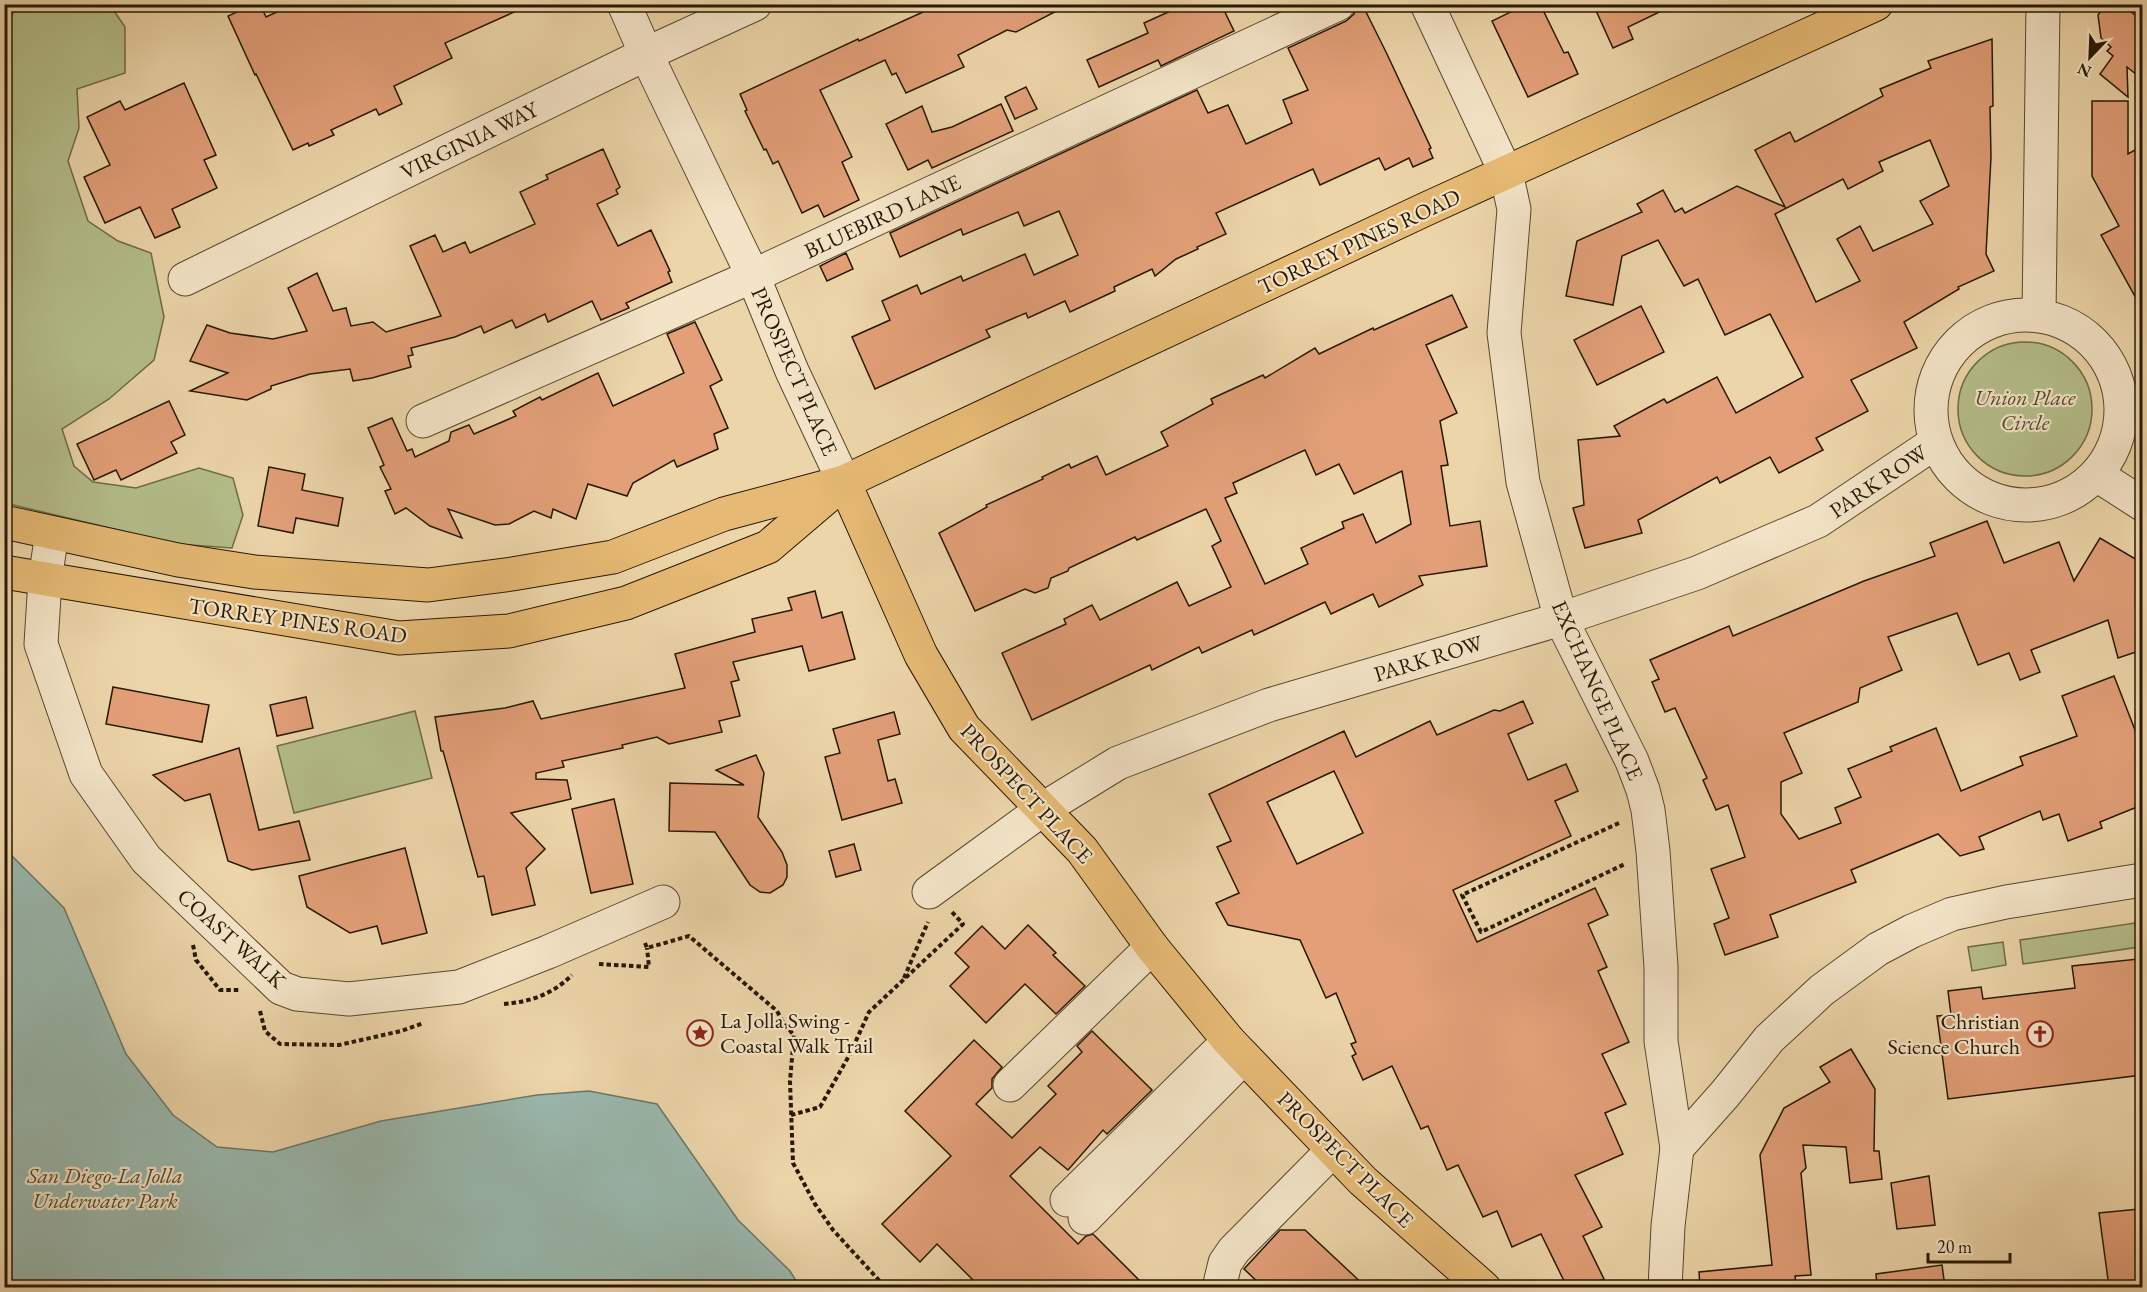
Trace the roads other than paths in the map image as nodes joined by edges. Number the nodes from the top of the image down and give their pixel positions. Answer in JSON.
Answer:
{"nodes":[{"id":1,"x":624,"y":4,"type":"edge"},
{"id":2,"x":755,"y":4,"type":"edge"},
{"id":3,"x":1338,"y":4,"type":"edge"},
{"id":4,"x":1427,"y":4,"type":"edge"},
{"id":5,"x":1876,"y":4,"type":"edge"},
{"id":6,"x":2043,"y":4,"type":"edge"},
{"id":7,"x":646,"y":54,"type":"junction"},
{"id":8,"x":1506,"y":173,"type":"junction"},
{"id":9,"x":753,"y":276,"type":"junction"},
{"id":10,"x":185,"y":279,"type":"dead end"},
{"id":11,"x":2039,"y":315,"type":"junction"},
{"id":12,"x":423,"y":421,"type":"dead end"},
{"id":13,"x":1936,"y":442,"type":"junction"},
{"id":14,"x":2097,"y":475,"type":"junction"},
{"id":15,"x":844,"y":482,"type":"junction"},
{"id":16,"x":2142,"y":504,"type":"edge"},
{"id":17,"x":4,"y":522,"type":"edge"},
{"id":18,"x":52,"y":533,"type":"junction"},
{"id":19,"x":4,"y":572,"type":"edge"},
{"id":20,"x":45,"y":580,"type":"junction"},
{"id":21,"x":1561,"y":618,"type":"junction"},
{"id":22,"x":1043,"y":809,"type":"junction"},
{"id":23,"x":2142,"y":880,"type":"edge"},
{"id":24,"x":934,"y":895,"type":"road end"},
{"id":25,"x":663,"y":902,"type":"dead end"},
{"id":26,"x":1152,"y":947,"type":"junction"},
{"id":27,"x":1236,"y":1049,"type":"junction"},
{"id":28,"x":1010,"y":1085,"type":"dead end"},
{"id":29,"x":1677,"y":1148,"type":"junction"},
{"id":30,"x":1333,"y":1150,"type":"junction"},
{"id":31,"x":1076,"y":1209,"type":"dead end"},
{"id":32,"x":1219,"y":1287,"type":"edge"},
{"id":33,"x":1484,"y":1287,"type":"edge"},
{"id":34,"x":1665,"y":1287,"type":"edge"}],
"edges":[{"from":1,"to":7,"type":"street","name":"PROSPECT PLACE"},
{"from":2,"to":7,"type":"street","name":"VIRGINIA WAY"},
{"from":3,"to":9,"type":"street","name":"BLUEBIRD LANE"},
{"from":4,"to":8,"type":"street","name":"EXCHANGE PLACE"},
{"from":5,"to":8,"type":"main road","name":"TORREY PINES ROAD"},
{"from":6,"to":11,"type":"street"},
{"from":7,"to":9,"type":"street","name":"PROSPECT PLACE"},
{"from":7,"to":10,"type":"street","name":"VIRGINIA WAY"},
{"from":8,"to":15,"type":"main road","name":"TORREY PINES ROAD"},
{"from":8,"to":21,"type":"street","name":"EXCHANGE PLACE"},
{"from":9,"to":12,"type":"street","name":"BLUEBIRD LANE"},
{"from":9,"to":15,"type":"street","name":"PROSPECT PLACE"},
{"from":11,"to":13,"type":"street","name":"PARK ROW"},
{"from":11,"to":14,"type":"street","name":"PARK ROW"},
{"from":13,"to":14,"type":"street","name":"PARK ROW"},
{"from":13,"to":21,"type":"street","name":"PARK ROW"},
{"from":14,"to":16,"type":"street"},
{"from":15,"to":18,"type":"main road","name":"TORREY PINES ROAD"},
{"from":15,"to":20,"type":"main road","name":"TORREY PINES ROAD"},
{"from":15,"to":22,"type":"main road","name":"PROSPECT PLACE"},
{"from":17,"to":18,"type":"main road","name":"TORREY PINES ROAD"},
{"from":18,"to":20,"type":"street","name":"COAST WALK"},
{"from":19,"to":20,"type":"main road","name":"TORREY PINES ROAD"},
{"from":20,"to":25,"type":"street","name":"COAST WALK"},
{"from":21,"to":22,"type":"street","name":"PARK ROW"},
{"from":21,"to":29,"type":"street","name":"EXCHANGE PLACE"},
{"from":22,"to":24,"type":"street","name":"PARK ROW"},
{"from":22,"to":26,"type":"main road","name":"PROSPECT PLACE"},
{"from":23,"to":29,"type":"street"},
{"from":26,"to":27,"type":"main road","name":"PROSPECT PLACE"},
{"from":26,"to":28,"type":"street"},
{"from":27,"to":30,"type":"main road","name":"PROSPECT PLACE"},
{"from":27,"to":31,"type":"street"},
{"from":29,"to":34,"type":"street","name":"EXCHANGE PLACE"},
{"from":30,"to":32,"type":"street"},
{"from":30,"to":33,"type":"main road","name":"PROSPECT PLACE"}]}
